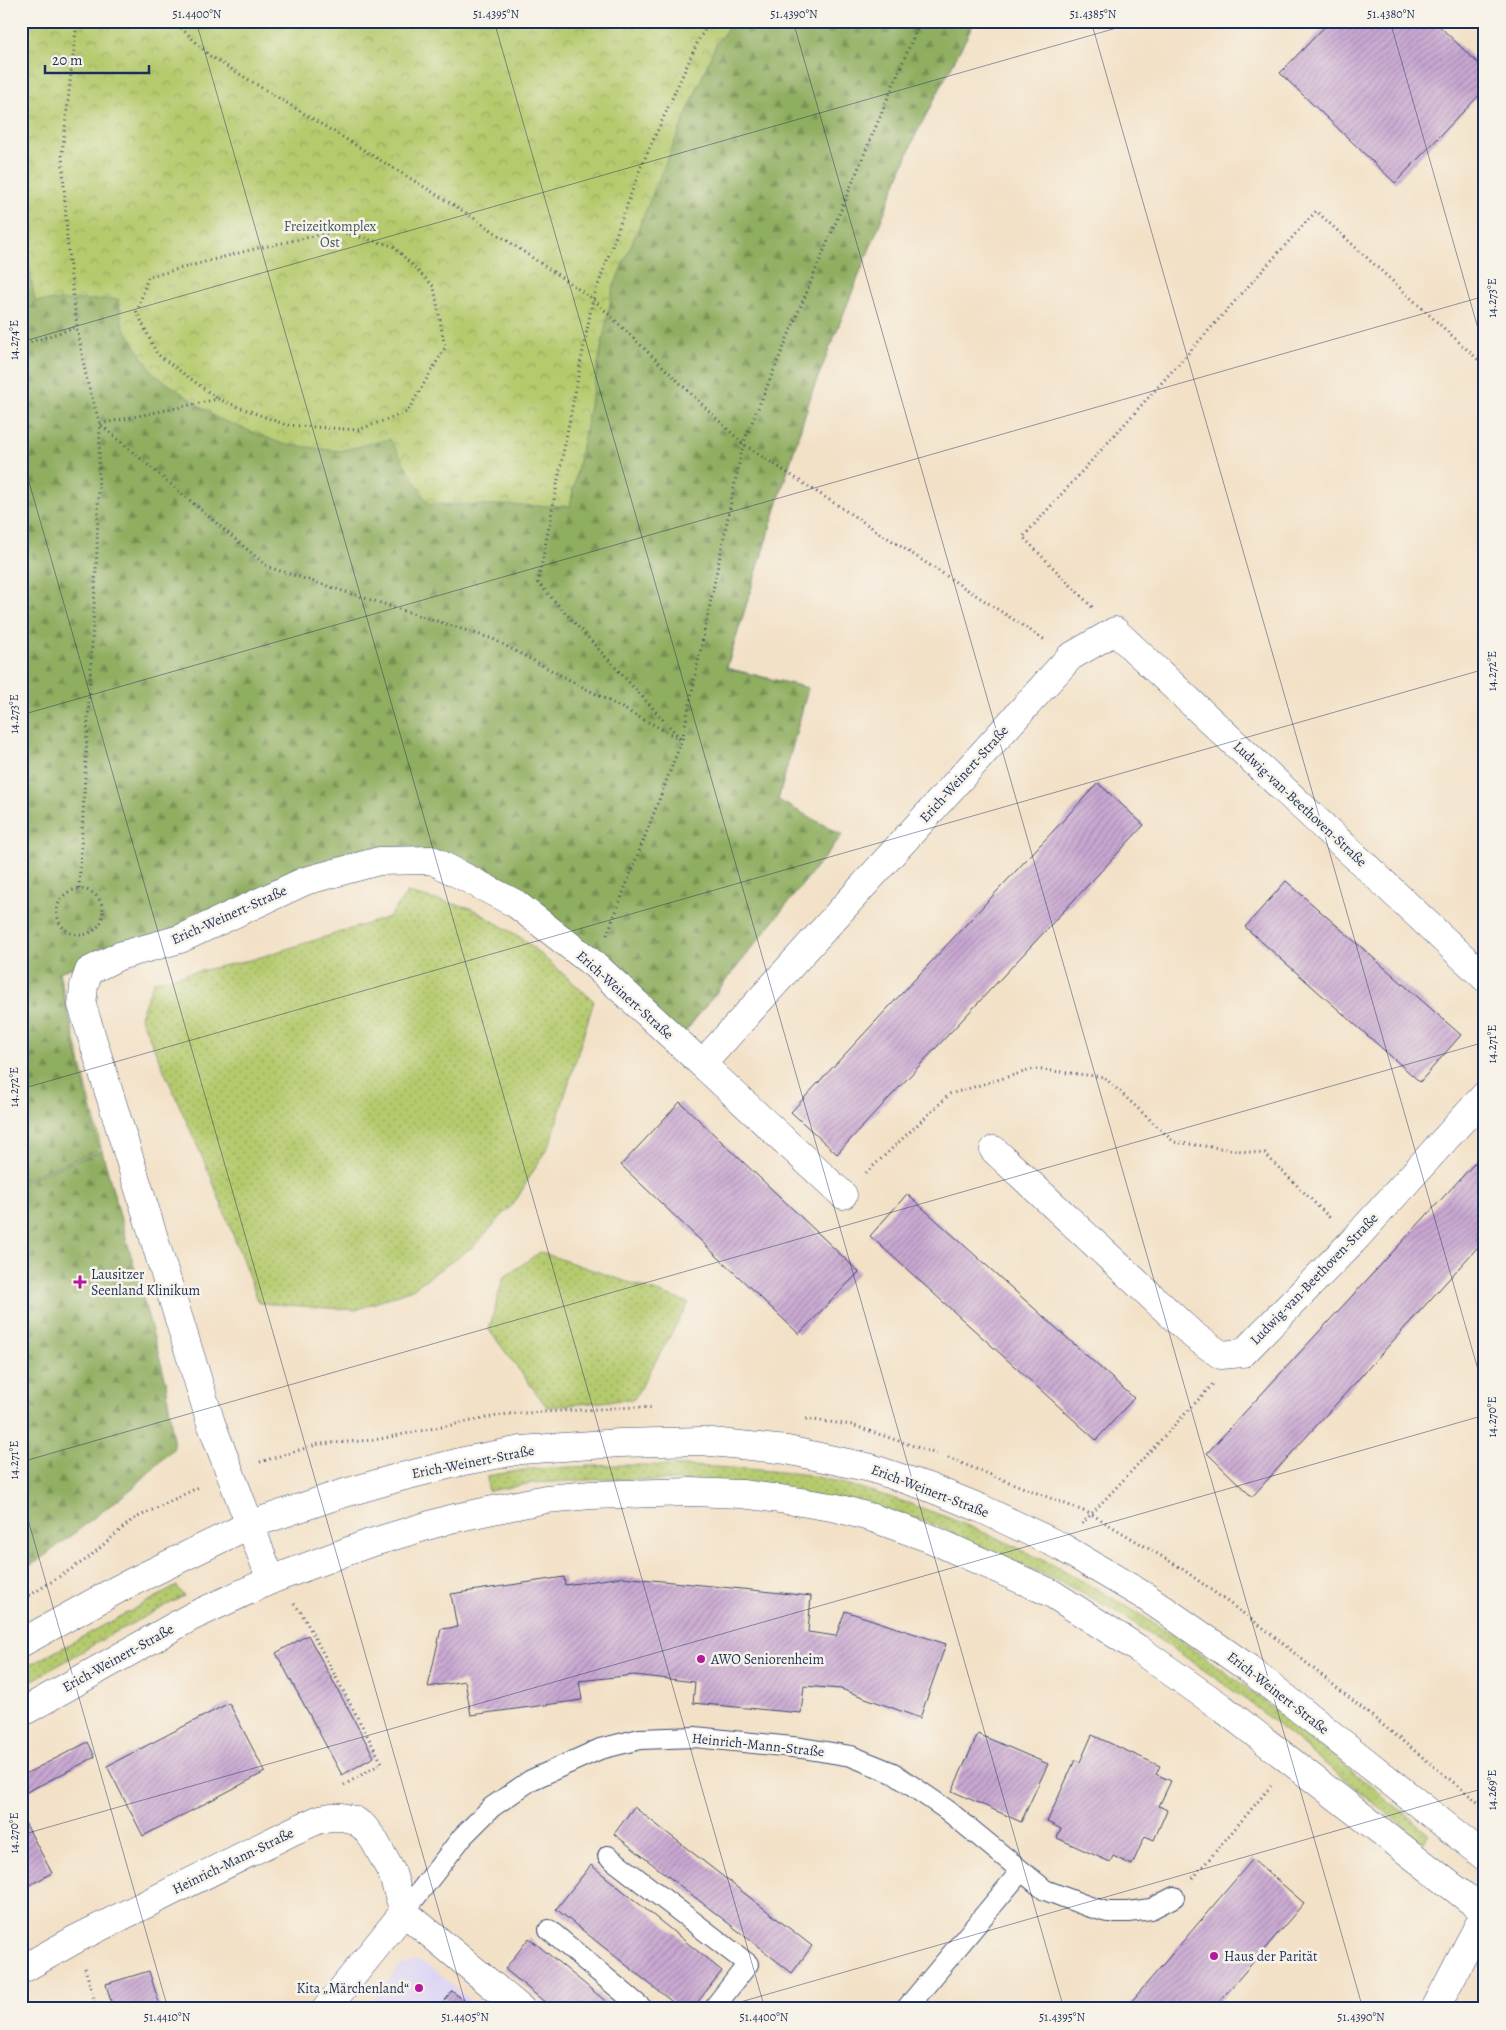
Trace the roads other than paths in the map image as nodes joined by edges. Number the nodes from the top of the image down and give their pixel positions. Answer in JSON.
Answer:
{"nodes":[{"id":1,"x":1116,"y":631,"type":"joint"},
{"id":2,"x":1485,"y":978,"type":"edge"},
{"id":3,"x":702,"y":1064,"type":"junction"},
{"id":4,"x":1485,"y":1095,"type":"edge"},
{"id":5,"x":994,"y":1150,"type":"dead end"},
{"id":6,"x":843,"y":1195,"type":"road end"},
{"id":7,"x":249,"y":1526,"type":"junction"},
{"id":8,"x":272,"y":1579,"type":"junction"},
{"id":9,"x":21,"y":1643,"type":"edge"},
{"id":10,"x":21,"y":1713,"type":"edge"},
{"id":11,"x":608,"y":1856,"type":"dead end"},
{"id":12,"x":1485,"y":1857,"type":"edge"},
{"id":13,"x":1021,"y":1870,"type":"junction"},
{"id":14,"x":1174,"y":1898,"type":"road end"},
{"id":15,"x":404,"y":1912,"type":"junction"},
{"id":16,"x":1485,"y":1913,"type":"edge"},
{"id":17,"x":549,"y":1930,"type":"dead end"},
{"id":18,"x":21,"y":1970,"type":"edge"},
{"id":19,"x":326,"y":2009,"type":"edge"},
{"id":20,"x":521,"y":2009,"type":"edge"},
{"id":21,"x":643,"y":2009,"type":"edge"},
{"id":22,"x":713,"y":2009,"type":"edge"},
{"id":23,"x":906,"y":2009,"type":"edge"},
{"id":24,"x":1436,"y":2009,"type":"edge"}],
"edges":[{"from":1,"to":2,"type":"street","name":"Ludwig-van-Beethoven-Straße"},
{"from":1,"to":3,"type":"street","name":"Erich-Weinert-Straße"},
{"from":3,"to":6,"type":"street","name":"Erich-Weinert-Straße"},
{"from":3,"to":7,"type":"street","name":"Erich-Weinert-Straße"},
{"from":4,"to":5,"type":"street","name":"Ludwig-van-Beethoven-Straße"},
{"from":7,"to":8,"type":"street","name":"Erich-Weinert-Straße"},
{"from":7,"to":9,"type":"street","name":"Erich-Weinert-Straße"},
{"from":7,"to":12,"type":"street","name":"Erich-Weinert-Straße"},
{"from":8,"to":10,"type":"street","name":"Erich-Weinert-Straße"},
{"from":8,"to":16,"type":"street","name":"Erich-Weinert-Straße"},
{"from":11,"to":22,"type":"lane"},
{"from":13,"to":14,"type":"lane","name":"Heinrich-Mann-Straße"},
{"from":13,"to":15,"type":"lane","name":"Heinrich-Mann-Straße"},
{"from":13,"to":23,"type":"lane"},
{"from":15,"to":18,"type":"street","name":"Heinrich-Mann-Straße"},
{"from":15,"to":19,"type":"street","name":"Heinrich-Mann-Straße"},
{"from":15,"to":20,"type":"street"},
{"from":16,"to":24,"type":"street"},
{"from":17,"to":21,"type":"lane"}]}
